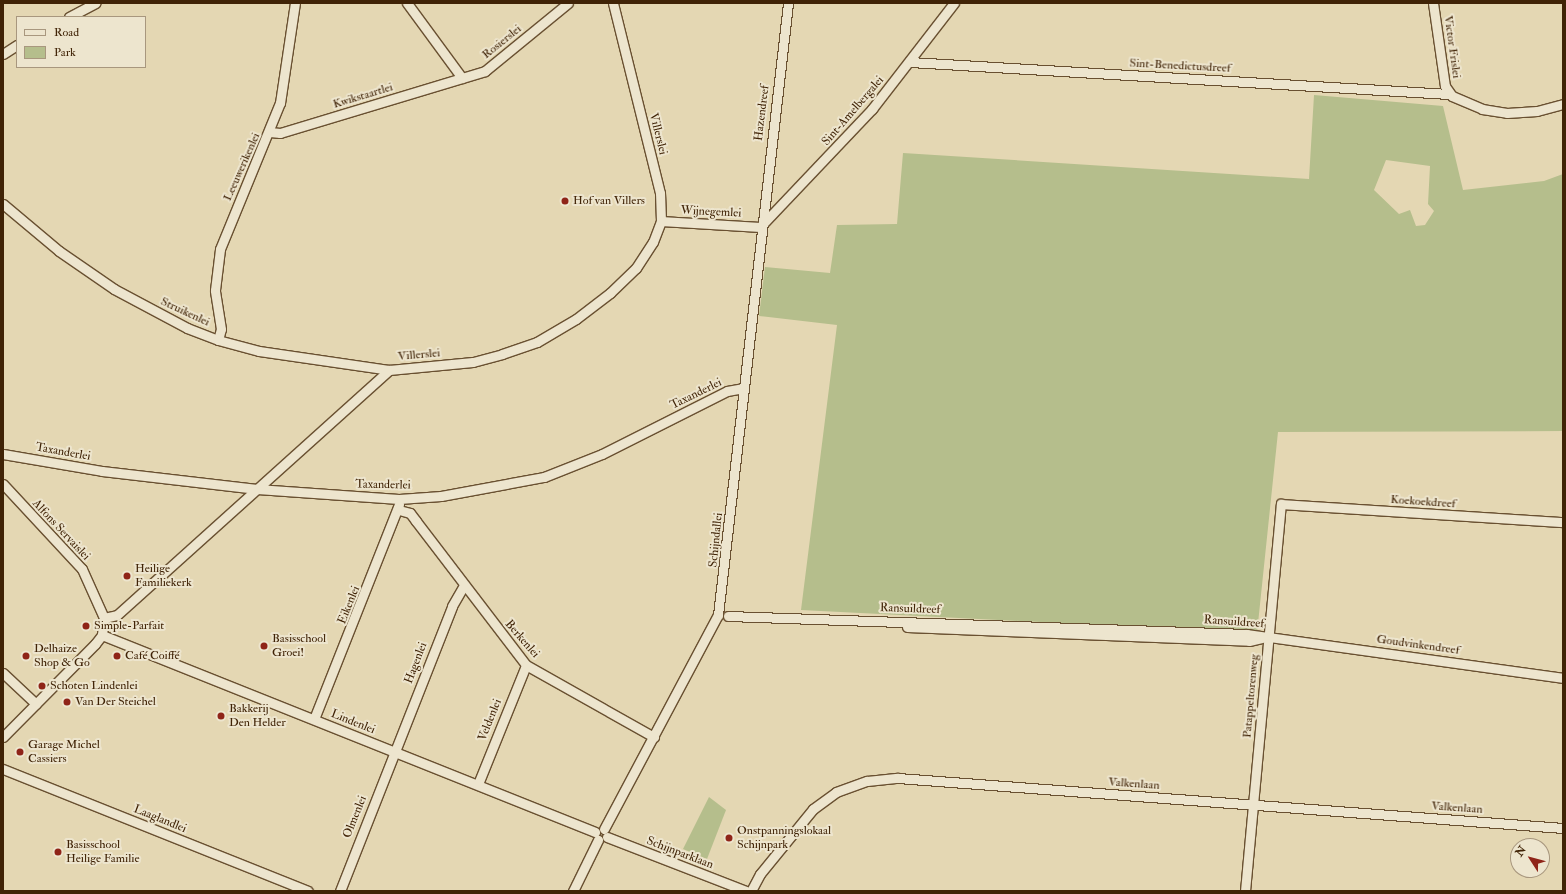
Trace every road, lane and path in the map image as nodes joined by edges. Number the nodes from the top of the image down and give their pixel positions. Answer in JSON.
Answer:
{"nodes":[{"id":1,"x":95,"y":3,"type":"edge"},
{"id":2,"x":295,"y":3,"type":"edge"},
{"id":3,"x":407,"y":3,"type":"edge"},
{"id":4,"x":568,"y":3,"type":"edge"},
{"id":5,"x":613,"y":3,"type":"edge"},
{"id":6,"x":788,"y":3,"type":"edge"},
{"id":7,"x":954,"y":3,"type":"edge"},
{"id":8,"x":1434,"y":3,"type":"edge"},
{"id":9,"x":71,"y":16,"type":"edge"},
{"id":10,"x":16,"y":46,"type":"edge"},
{"id":11,"x":3,"y":54,"type":"edge"},
{"id":12,"x":910,"y":62,"type":"junction"},
{"id":13,"x":462,"y":78,"type":"junction"},
{"id":14,"x":1449,"y":94,"type":"junction"},
{"id":15,"x":1563,"y":104,"type":"edge"},
{"id":16,"x":270,"y":132,"type":"junction"},
{"id":17,"x":3,"y":204,"type":"edge"},
{"id":18,"x":661,"y":221,"type":"junction"},
{"id":19,"x":760,"y":227,"type":"junction"},
{"id":20,"x":218,"y":340,"type":"junction"},
{"id":21,"x":389,"y":370,"type":"junction"},
{"id":22,"x":744,"y":388,"type":"junction"},
{"id":23,"x":3,"y":454,"type":"edge"},
{"id":24,"x":3,"y":484,"type":"edge"},
{"id":25,"x":257,"y":489,"type":"junction"},
{"id":26,"x":410,"y":498,"type":"junction"},
{"id":27,"x":399,"y":499,"type":"junction"},
{"id":28,"x":1281,"y":504,"type":"joint"},
{"id":29,"x":400,"y":510,"type":"junction"},
{"id":30,"x":410,"y":513,"type":"junction"},
{"id":31,"x":1563,"y":522,"type":"edge"},
{"id":32,"x":464,"y":585,"type":"junction"},
{"id":33,"x":718,"y":615,"type":"junction"},
{"id":34,"x":104,"y":618,"type":"junction"},
{"id":35,"x":102,"y":635,"type":"junction"},
{"id":36,"x":1269,"y":636,"type":"junction"},
{"id":37,"x":526,"y":665,"type":"junction"},
{"id":38,"x":3,"y":673,"type":"edge"},
{"id":39,"x":1563,"y":678,"type":"edge"},
{"id":40,"x":36,"y":704,"type":"junction"},
{"id":41,"x":314,"y":719,"type":"junction"},
{"id":42,"x":3,"y":737,"type":"edge"},
{"id":43,"x":654,"y":737,"type":"junction"},
{"id":44,"x":394,"y":752,"type":"junction"},
{"id":45,"x":3,"y":769,"type":"edge"},
{"id":46,"x":478,"y":784,"type":"junction"},
{"id":47,"x":1253,"y":805,"type":"junction"},
{"id":48,"x":1563,"y":828,"type":"edge"},
{"id":49,"x":601,"y":834,"type":"junction"},
{"id":50,"x":308,"y":891,"type":"edge"},
{"id":51,"x":340,"y":891,"type":"edge"},
{"id":52,"x":573,"y":891,"type":"edge"},
{"id":53,"x":746,"y":891,"type":"edge"},
{"id":54,"x":751,"y":891,"type":"edge"},
{"id":55,"x":1245,"y":891,"type":"edge"}],
"edges":[{"from":1,"to":9,"type":"street"},
{"from":2,"to":16,"type":"street","name":"Leeuwerikenlei"},
{"from":3,"to":13,"type":"street"},
{"from":4,"to":13,"type":"street","name":"Rosierslei"},
{"from":5,"to":18,"type":"street","name":"Villerslei"},
{"from":6,"to":19,"type":"street","name":"Hazendreef"},
{"from":7,"to":12,"type":"street","name":"Sint-Amelbergalei"},
{"from":8,"to":14,"type":"street","name":"Victor Frislei"},
{"from":10,"to":11,"type":"street"},
{"from":12,"to":14,"type":"street","name":"Sint-Benedictusdreef"},
{"from":12,"to":19,"type":"street","name":"Sint-Amelbergalei"},
{"from":13,"to":16,"type":"street","name":"Kwikstaartlei"},
{"from":14,"to":15,"type":"street","name":"Victor Frislei"},
{"from":16,"to":20,"type":"street","name":"Leeuwerikenlei"},
{"from":17,"to":20,"type":"street","name":"Struikenlei"},
{"from":18,"to":19,"type":"street","name":"Wijnegemlei"},
{"from":18,"to":21,"type":"street","name":"Villerslei"},
{"from":19,"to":22,"type":"street","name":"Schijndallei"},
{"from":20,"to":21,"type":"street","name":"Struikenlei"},
{"from":21,"to":25,"type":"street","name":"Villerslei"},
{"from":22,"to":26,"type":"street","name":"Taxanderlei"},
{"from":22,"to":33,"type":"street","name":"Schijndallei"},
{"from":23,"to":25,"type":"street","name":"Taxanderlei"},
{"from":24,"to":34,"type":"street","name":"Alfons Servaislei"},
{"from":25,"to":27,"type":"street","name":"Taxanderlei"},
{"from":25,"to":34,"type":"street","name":"Villerslei"},
{"from":26,"to":27,"type":"street","name":"Taxanderlei"},
{"from":26,"to":30,"type":"street"},
{"from":27,"to":29,"type":"street","name":"Eikenlei"},
{"from":28,"to":31,"type":"street","name":"Koekoekdreef"},
{"from":28,"to":36,"type":"street","name":"Patappeltorenweg"},
{"from":29,"to":30,"type":"street"},
{"from":29,"to":41,"type":"street","name":"Eikenlei"},
{"from":30,"to":32,"type":"street","name":"Berkenlei"},
{"from":32,"to":37,"type":"street","name":"Berkenlei"},
{"from":32,"to":44,"type":"street","name":"Hagenlei"},
{"from":33,"to":36,"type":"street","name":"Ransuildreef"},
{"from":33,"to":43,"type":"street","name":"Schijndallei"},
{"from":34,"to":35,"type":"street"},
{"from":35,"to":40,"type":"street"},
{"from":35,"to":41,"type":"street","name":"Lindenlei"},
{"from":36,"to":39,"type":"street","name":"Goudvinkendreef"},
{"from":36,"to":47,"type":"street","name":"Patappeltorenweg"},
{"from":37,"to":43,"type":"street","name":"Berkenlei"},
{"from":37,"to":46,"type":"street","name":"Veldenlei"},
{"from":38,"to":40,"type":"street"},
{"from":40,"to":42,"type":"street"},
{"from":41,"to":44,"type":"street","name":"Lindenlei"},
{"from":43,"to":49,"type":"street","name":"Schijndallei"},
{"from":44,"to":46,"type":"street","name":"Lindenlei"},
{"from":44,"to":51,"type":"street","name":"Olmenlei"},
{"from":45,"to":50,"type":"street","name":"Laaglandlei"},
{"from":46,"to":49,"type":"street","name":"Lindenlei"},
{"from":47,"to":48,"type":"street","name":"Valkenlaan"},
{"from":47,"to":54,"type":"street","name":"Valkenlaan"},
{"from":47,"to":55,"type":"street","name":"Patappeltorenweg"},
{"from":49,"to":52,"type":"street","name":"Schijndallei"},
{"from":49,"to":53,"type":"street","name":"Schijnparklaan"}]}
